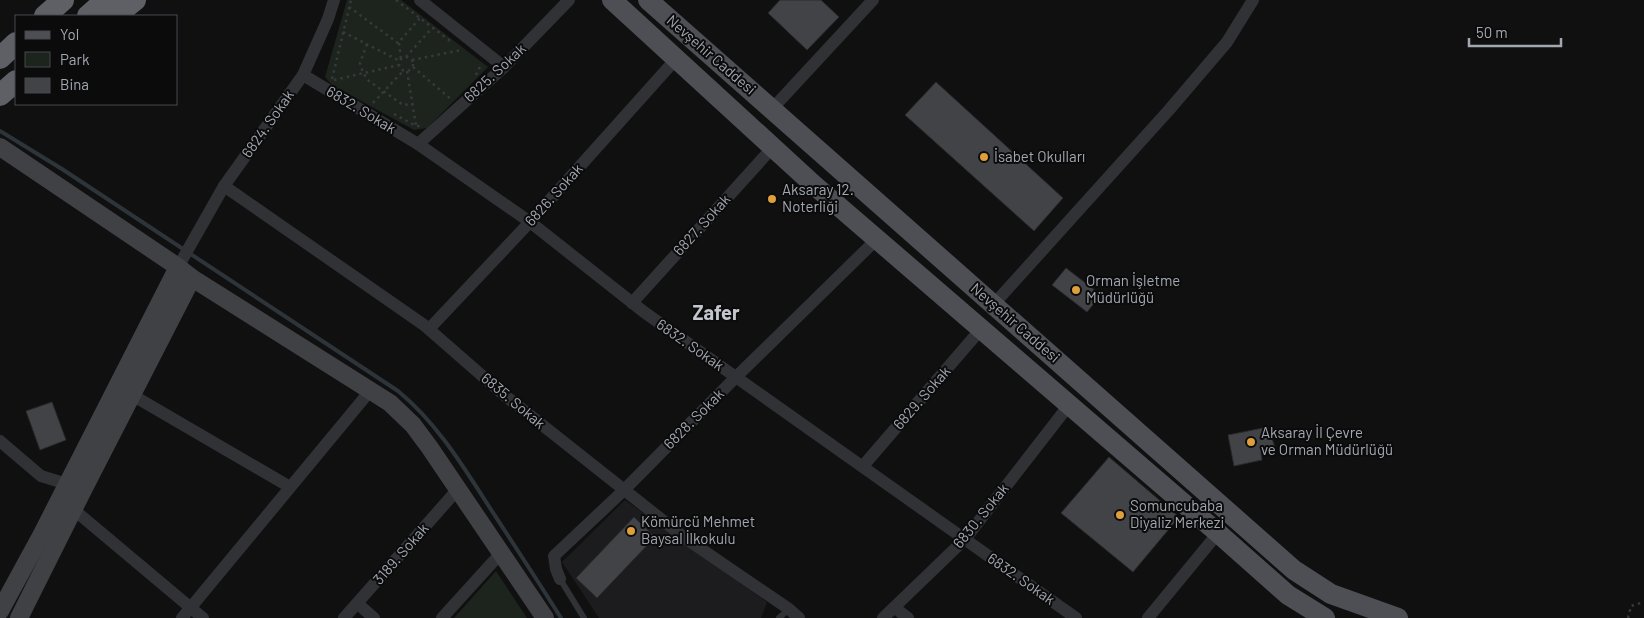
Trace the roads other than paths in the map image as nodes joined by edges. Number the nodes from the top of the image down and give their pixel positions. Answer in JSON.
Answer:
{"nodes":[{"id":1,"x":106,"y":0,"type":"edge"},
{"id":2,"x":135,"y":0,"type":"edge"},
{"id":3,"x":334,"y":0,"type":"edge"},
{"id":4,"x":420,"y":0,"type":"edge"},
{"id":5,"x":569,"y":0,"type":"edge"},
{"id":6,"x":612,"y":0,"type":"edge"},
{"id":7,"x":648,"y":0,"type":"edge"},
{"id":8,"x":873,"y":0,"type":"edge"},
{"id":9,"x":1253,"y":0,"type":"edge"},
{"id":10,"x":89,"y":15,"type":"edge"},
{"id":11,"x":116,"y":15,"type":"edge"},
{"id":12,"x":15,"y":44,"type":"edge"},
{"id":13,"x":0,"y":58,"type":"edge"},
{"id":14,"x":676,"y":59,"type":"junction"},
{"id":15,"x":504,"y":67,"type":"junction"},
{"id":16,"x":303,"y":75,"type":"junction"},
{"id":17,"x":772,"y":108,"type":"junction"},
{"id":18,"x":418,"y":144,"type":"junction"},
{"id":19,"x":0,"y":147,"type":"edge"},
{"id":20,"x":772,"y":147,"type":"junction"},
{"id":21,"x":224,"y":186,"type":"junction"},
{"id":22,"x":530,"y":222,"type":"junction"},
{"id":23,"x":877,"y":239,"type":"junction"},
{"id":24,"x":180,"y":263,"type":"junction"},
{"id":25,"x":192,"y":278,"type":"junction"},
{"id":26,"x":632,"y":303,"type":"junction"},
{"id":27,"x":994,"y":304,"type":"junction"},
{"id":28,"x":429,"y":329,"type":"junction"},
{"id":29,"x":982,"y":329,"type":"junction"},
{"id":30,"x":736,"y":377,"type":"junction"},
{"id":31,"x":370,"y":391,"type":"junction"},
{"id":32,"x":132,"y":395,"type":"junction"},
{"id":33,"x":1069,"y":405,"type":"junction"},
{"id":34,"x":0,"y":441,"type":"edge"},
{"id":35,"x":863,"y":466,"type":"junction"},
{"id":36,"x":67,"y":484,"type":"junction"},
{"id":37,"x":290,"y":487,"type":"junction"},
{"id":38,"x":458,"y":489,"type":"junction"},
{"id":39,"x":623,"y":490,"type":"junction"},
{"id":40,"x":73,"y":509,"type":"junction"},
{"id":41,"x":1218,"y":533,"type":"junction"},
{"id":42,"x":965,"y":540,"type":"junction"},
{"id":43,"x":501,"y":553,"type":"junction"},
{"id":44,"x":560,"y":579,"type":"joint"},
{"id":45,"x":1331,"y":594,"type":"junction"},
{"id":46,"x":358,"y":604,"type":"junction"},
{"id":47,"x":189,"y":607,"type":"junction"},
{"id":48,"x":895,"y":608,"type":"junction"},
{"id":49,"x":789,"y":609,"type":"junction"},
{"id":50,"x":0,"y":611,"type":"edge"},
{"id":51,"x":19,"y":618,"type":"edge"},
{"id":52,"x":182,"y":618,"type":"edge"},
{"id":53,"x":203,"y":618,"type":"edge"},
{"id":54,"x":344,"y":618,"type":"edge"},
{"id":55,"x":374,"y":618,"type":"edge"},
{"id":56,"x":442,"y":618,"type":"edge"},
{"id":57,"x":545,"y":618,"type":"edge"},
{"id":58,"x":584,"y":618,"type":"edge"},
{"id":59,"x":779,"y":618,"type":"edge"},
{"id":60,"x":800,"y":618,"type":"edge"},
{"id":61,"x":883,"y":618,"type":"edge"},
{"id":62,"x":908,"y":618,"type":"edge"},
{"id":63,"x":1076,"y":618,"type":"edge"},
{"id":64,"x":1148,"y":618,"type":"edge"},
{"id":65,"x":1325,"y":618,"type":"edge"},
{"id":66,"x":1398,"y":618,"type":"edge"}],
"edges":[{"from":1,"to":10,"type":"highway"},
{"from":2,"to":11,"type":"highway"},
{"from":3,"to":16,"type":"street","name":"6824. Sokak"},
{"from":4,"to":15,"type":"street"},
{"from":5,"to":15,"type":"street","name":"6825. Sokak"},
{"from":6,"to":14,"type":"main road","name":"Nevşehir Caddesi"},
{"from":7,"to":17,"type":"main road","name":"Nevşehir Caddesi"},
{"from":8,"to":17,"type":"street"},
{"from":9,"to":27,"type":"street"},
{"from":12,"to":13,"type":"highway"},
{"from":14,"to":20,"type":"main road","name":"Nevşehir Caddesi"},
{"from":14,"to":22,"type":"street","name":"6826. Sokak"},
{"from":15,"to":18,"type":"street","name":"6825. Sokak"},
{"from":16,"to":18,"type":"street","name":"6832. Sokak"},
{"from":16,"to":21,"type":"street","name":"6824. Sokak"},
{"from":17,"to":27,"type":"main road","name":"Nevşehir Caddesi"},
{"from":18,"to":22,"type":"street","name":"6832. Sokak"},
{"from":19,"to":24,"type":"main road"},
{"from":20,"to":23,"type":"main road","name":"Nevşehir Caddesi"},
{"from":20,"to":26,"type":"street","name":"6827. Sokak"},
{"from":21,"to":24,"type":"street","name":"6824. Sokak"},
{"from":21,"to":28,"type":"street","name":"6835. Sokak"},
{"from":22,"to":26,"type":"street","name":"6832. Sokak"},
{"from":22,"to":28,"type":"street","name":"6826. Sokak"},
{"from":23,"to":29,"type":"main road","name":"Nevşehir Caddesi"},
{"from":23,"to":30,"type":"street","name":"6828. Sokak"},
{"from":24,"to":25,"type":"main road"},
{"from":24,"to":36,"type":"main road"},
{"from":25,"to":31,"type":"main road"},
{"from":25,"to":32,"type":"main road"},
{"from":26,"to":30,"type":"street","name":"6832. Sokak"},
{"from":27,"to":45,"type":"main road","name":"Nevşehir Caddesi"},
{"from":28,"to":39,"type":"street","name":"6835. Sokak"},
{"from":29,"to":33,"type":"main road","name":"Nevşehir Caddesi"},
{"from":29,"to":35,"type":"street","name":"6829. Sokak"},
{"from":30,"to":35,"type":"street","name":"6832. Sokak"},
{"from":30,"to":39,"type":"street","name":"6828. Sokak"},
{"from":31,"to":37,"type":"street"},
{"from":31,"to":38,"type":"main road"},
{"from":32,"to":37,"type":"street"},
{"from":32,"to":40,"type":"main road"},
{"from":33,"to":41,"type":"main road","name":"Nevşehir Caddesi"},
{"from":33,"to":42,"type":"street","name":"6830. Sokak"},
{"from":34,"to":36,"type":"street"},
{"from":35,"to":42,"type":"street","name":"6832. Sokak"},
{"from":36,"to":50,"type":"main road"},
{"from":37,"to":47,"type":"street"},
{"from":38,"to":43,"type":"main road"},
{"from":38,"to":46,"type":"street","name":"3189. Sokak"},
{"from":39,"to":44,"type":"street","name":"6828. Sokak"},
{"from":39,"to":49,"type":"street","name":"6835. Sokak"},
{"from":40,"to":47,"type":"street"},
{"from":40,"to":51,"type":"main road"},
{"from":41,"to":64,"type":"street"},
{"from":41,"to":65,"type":"main road","name":"Nevşehir Caddesi"},
{"from":42,"to":48,"type":"street","name":"6830. Sokak"},
{"from":42,"to":63,"type":"street","name":"6832. Sokak"},
{"from":43,"to":56,"type":"street"},
{"from":43,"to":57,"type":"main road"},
{"from":44,"to":58,"type":"lane"},
{"from":45,"to":65,"type":"main road"},
{"from":45,"to":66,"type":"main road","name":"Nevşehir Caddesi"},
{"from":46,"to":54,"type":"street","name":"3189. Sokak"},
{"from":46,"to":55,"type":"street"},
{"from":47,"to":52,"type":"street"},
{"from":47,"to":53,"type":"street"},
{"from":48,"to":61,"type":"street","name":"6830. Sokak"},
{"from":48,"to":62,"type":"street"},
{"from":49,"to":59,"type":"lane"},
{"from":49,"to":60,"type":"street","name":"6835. Sokak"}]}
